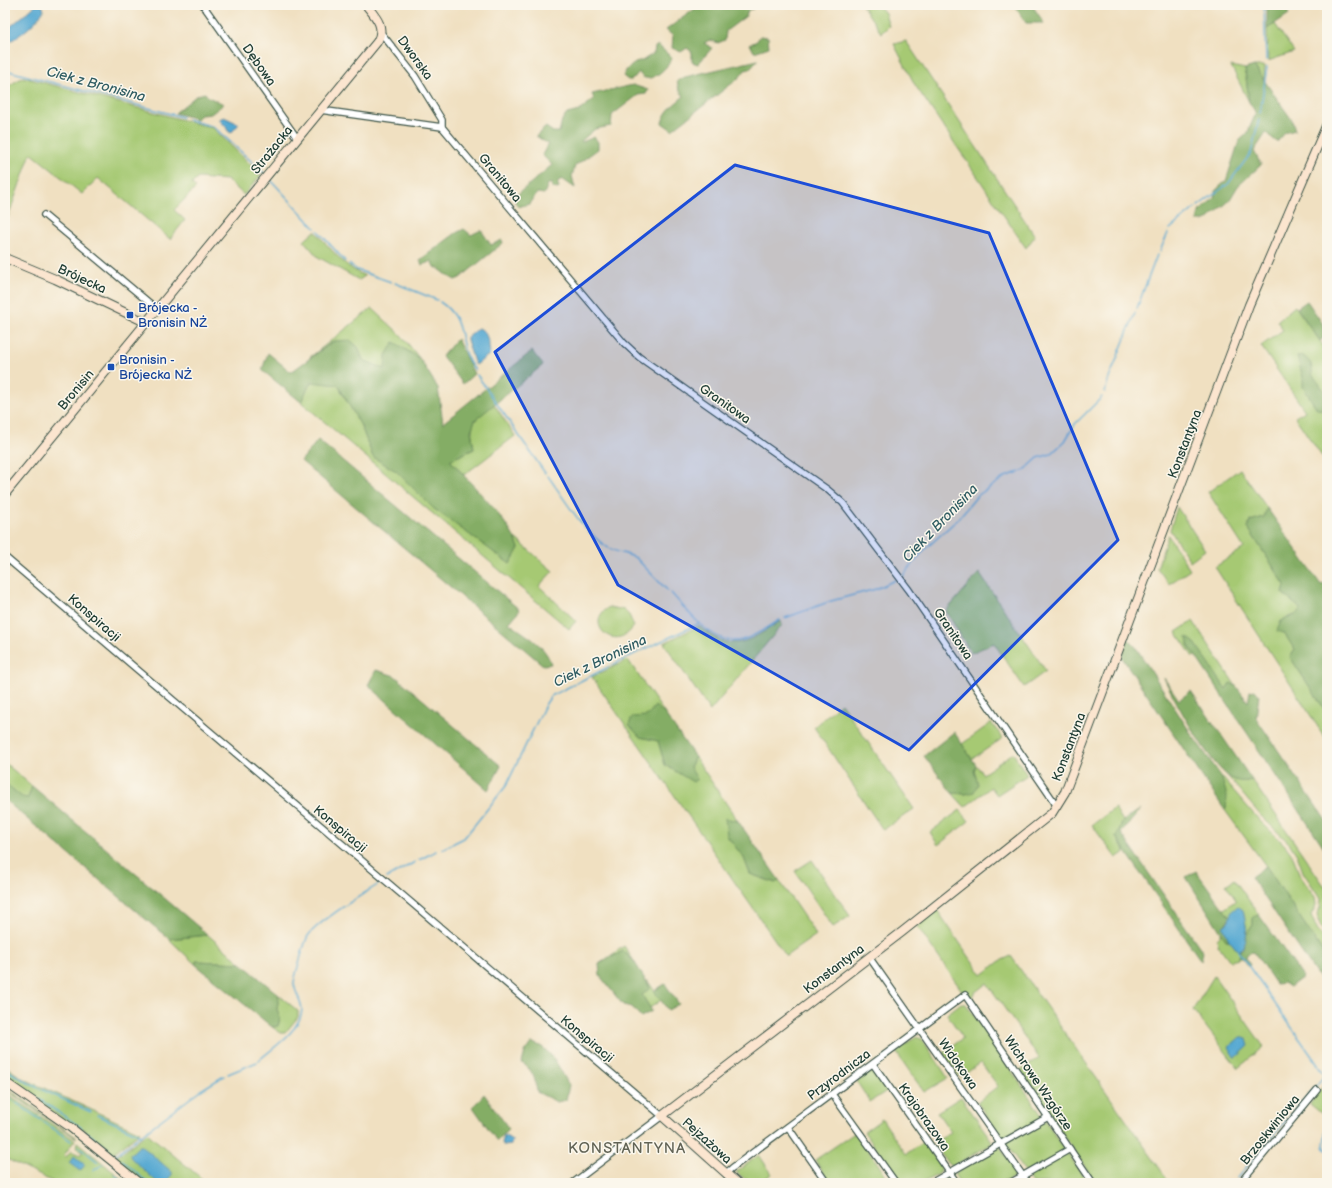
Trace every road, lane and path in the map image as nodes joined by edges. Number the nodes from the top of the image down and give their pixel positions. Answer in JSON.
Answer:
{"nodes":[{"id":1,"x":203,"y":5,"type":"edge"},
{"id":2,"x":366,"y":5,"type":"edge"},
{"id":3,"x":382,"y":34,"type":"junction"},
{"id":4,"x":319,"y":110,"type":"junction"},
{"id":5,"x":1327,"y":124,"type":"edge"},
{"id":6,"x":442,"y":127,"type":"junction"},
{"id":7,"x":297,"y":138,"type":"junction"},
{"id":8,"x":44,"y":215,"type":"dead end"},
{"id":9,"x":5,"y":258,"type":"edge"},
{"id":10,"x":181,"y":282,"type":"joint"},
{"id":11,"x":158,"y":310,"type":"junction"},
{"id":12,"x":147,"y":323,"type":"junction"},
{"id":13,"x":5,"y":494,"type":"edge"},
{"id":14,"x":5,"y":557,"type":"edge"},
{"id":15,"x":1057,"y":806,"type":"junction"},
{"id":16,"x":869,"y":957,"type":"junction"},
{"id":17,"x":965,"y":995,"type":"joint"},
{"id":18,"x":920,"y":1028,"type":"junction"},
{"id":19,"x":873,"y":1064,"type":"junction"},
{"id":20,"x":5,"y":1082,"type":"edge"},
{"id":21,"x":1317,"y":1090,"type":"dead end"},
{"id":22,"x":832,"y":1094,"type":"junction"},
{"id":23,"x":662,"y":1116,"type":"junction"},
{"id":24,"x":1048,"y":1117,"type":"junction"},
{"id":25,"x":788,"y":1127,"type":"junction"},
{"id":26,"x":1000,"y":1144,"type":"junction"},
{"id":27,"x":1070,"y":1150,"type":"junction"},
{"id":28,"x":950,"y":1172,"type":"junction"},
{"id":29,"x":726,"y":1173,"type":"junction"},
{"id":30,"x":1023,"y":1175,"type":"junction"},
{"id":31,"x":139,"y":1183,"type":"edge"},
{"id":32,"x":573,"y":1183,"type":"edge"},
{"id":33,"x":731,"y":1183,"type":"edge"},
{"id":34,"x":737,"y":1183,"type":"edge"},
{"id":35,"x":826,"y":1183,"type":"edge"},
{"id":36,"x":896,"y":1183,"type":"edge"},
{"id":37,"x":931,"y":1183,"type":"edge"},
{"id":38,"x":957,"y":1183,"type":"edge"},
{"id":39,"x":1010,"y":1183,"type":"edge"},
{"id":40,"x":1028,"y":1183,"type":"edge"},
{"id":41,"x":1092,"y":1183,"type":"edge"},
{"id":42,"x":1240,"y":1183,"type":"edge"}],
"edges":[{"from":1,"to":7,"type":"street","name":"Dębowa"},
{"from":2,"to":3,"type":"street","name":"Dworska"},
{"from":3,"to":4,"type":"street","name":"Strażacka"},
{"from":3,"to":6,"type":"street","name":"Dworska"},
{"from":4,"to":6,"type":"street"},
{"from":4,"to":7,"type":"street","name":"Strażacka"},
{"from":5,"to":15,"type":"street","name":"Konstantyna"},
{"from":6,"to":15,"type":"street","name":"Granitowa"},
{"from":7,"to":10,"type":"street","name":"Strażacka"},
{"from":8,"to":11,"type":"street"},
{"from":9,"to":12,"type":"street","name":"Brójecka"},
{"from":10,"to":11,"type":"street","name":"Bronisin"},
{"from":11,"to":12,"type":"street","name":"Bronisin"},
{"from":12,"to":13,"type":"street","name":"Bronisin"},
{"from":14,"to":23,"type":"street","name":"Konspiracji"},
{"from":15,"to":16,"type":"street","name":"Konstantyna"},
{"from":16,"to":18,"type":"street","name":"Widokowa"},
{"from":16,"to":23,"type":"street","name":"Konstantyna"},
{"from":17,"to":18,"type":"street","name":"Przyrodnicza"},
{"from":17,"to":24,"type":"street","name":"Wichrowe Wzgórze"},
{"from":18,"to":19,"type":"street","name":"Przyrodnicza"},
{"from":18,"to":26,"type":"street","name":"Widokowa"},
{"from":19,"to":22,"type":"street","name":"Przyrodnicza"},
{"from":19,"to":28,"type":"street","name":"Krajobrazowa"},
{"from":20,"to":31,"type":"street"},
{"from":21,"to":42,"type":"street","name":"Brzoskwiniowa"},
{"from":22,"to":25,"type":"street","name":"Przyrodnicza"},
{"from":22,"to":36,"type":"street"},
{"from":23,"to":29,"type":"street","name":"Pejzażowa"},
{"from":23,"to":32,"type":"street","name":"Konstantyna"},
{"from":24,"to":26,"type":"street"},
{"from":24,"to":27,"type":"street","name":"Wichrowe Wzgórze"},
{"from":25,"to":29,"type":"street","name":"Przyrodnicza"},
{"from":25,"to":35,"type":"street"},
{"from":26,"to":28,"type":"street"},
{"from":26,"to":30,"type":"street","name":"Widokowa"},
{"from":27,"to":30,"type":"street"},
{"from":27,"to":41,"type":"street","name":"Wichrowe Wzgórze"},
{"from":28,"to":37,"type":"street"},
{"from":28,"to":38,"type":"street","name":"Krajobrazowa"},
{"from":29,"to":33,"type":"street"},
{"from":29,"to":34,"type":"street","name":"Pejzażowa"},
{"from":30,"to":39,"type":"street"},
{"from":30,"to":40,"type":"street","name":"Widokowa"}]}
